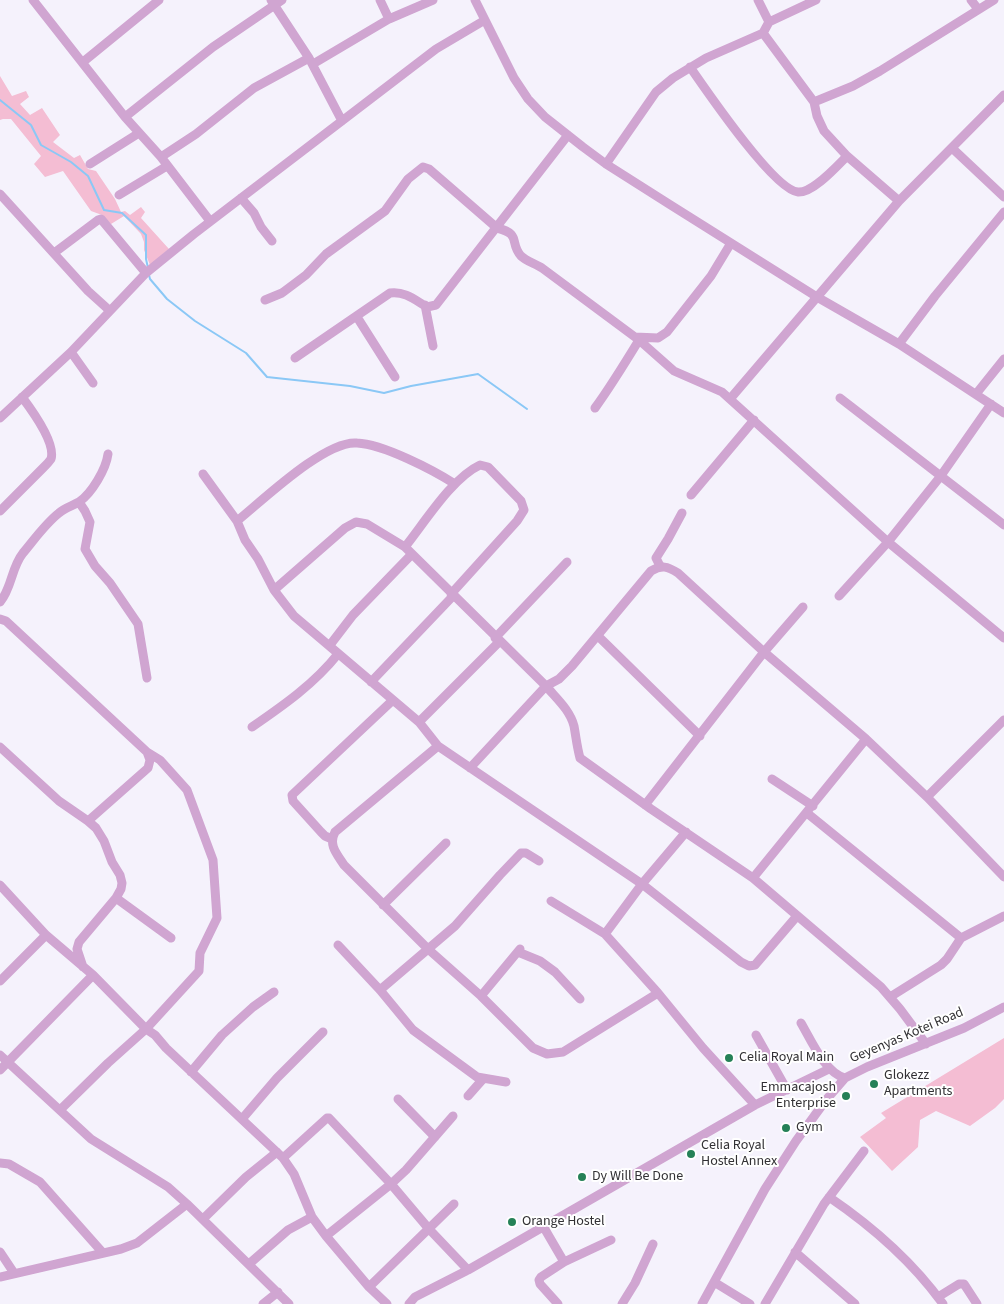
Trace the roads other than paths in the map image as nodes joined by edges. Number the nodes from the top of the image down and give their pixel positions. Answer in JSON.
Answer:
{"nodes":[{"id":1,"x":33,"y":0,"type":"edge"},
{"id":2,"x":159,"y":0,"type":"edge"},
{"id":3,"x":380,"y":0,"type":"edge"},
{"id":4,"x":433,"y":0,"type":"edge"},
{"id":5,"x":476,"y":0,"type":"edge"},
{"id":6,"x":758,"y":0,"type":"edge"},
{"id":7,"x":816,"y":0,"type":"edge"},
{"id":8,"x":971,"y":0,"type":"edge"},
{"id":9,"x":994,"y":0,"type":"edge"},
{"id":10,"x":276,"y":1,"type":"edge"},
{"id":11,"x":978,"y":9,"type":"junction"},
{"id":12,"x":389,"y":19,"type":"junction"},
{"id":13,"x":485,"y":20,"type":"junction"},
{"id":14,"x":770,"y":22,"type":"junction"},
{"id":15,"x":763,"y":34,"type":"junction"},
{"id":16,"x":311,"y":61,"type":"junction"},
{"id":17,"x":83,"y":62,"type":"junction"},
{"id":18,"x":690,"y":67,"type":"junction"},
{"id":19,"x":1004,"y":95,"type":"edge"},
{"id":20,"x":814,"y":102,"type":"junction"},
{"id":21,"x":125,"y":117,"type":"junction"},
{"id":22,"x":342,"y":121,"type":"junction"},
{"id":23,"x":139,"y":133,"type":"junction"},
{"id":24,"x":568,"y":136,"type":"junction"},
{"id":25,"x":952,"y":148,"type":"junction"},
{"id":26,"x":847,"y":156,"type":"junction"},
{"id":27,"x":161,"y":157,"type":"junction"},
{"id":28,"x":90,"y":164,"type":"dead end"},
{"id":29,"x":606,"y":164,"type":"junction"},
{"id":30,"x":167,"y":166,"type":"junction"},
{"id":31,"x":0,"y":194,"type":"edge"},
{"id":32,"x":119,"y":195,"type":"dead end"},
{"id":33,"x":1004,"y":197,"type":"edge"},
{"id":34,"x":241,"y":198,"type":"junction"},
{"id":35,"x":899,"y":202,"type":"junction"},
{"id":36,"x":1004,"y":212,"type":"edge"},
{"id":37,"x":210,"y":222,"type":"junction"},
{"id":38,"x":497,"y":228,"type":"junction"},
{"id":39,"x":272,"y":241,"type":"dead end"},
{"id":40,"x":731,"y":243,"type":"junction"},
{"id":41,"x":54,"y":253,"type":"junction"},
{"id":42,"x":146,"y":273,"type":"junction"},
{"id":43,"x":817,"y":297,"type":"junction"},
{"id":44,"x":265,"y":300,"type":"dead end"},
{"id":45,"x":424,"y":305,"type":"junction"},
{"id":46,"x":109,"y":310,"type":"junction"},
{"id":47,"x":357,"y":316,"type":"junction"},
{"id":48,"x":637,"y":338,"type":"junction"},
{"id":49,"x":899,"y":344,"type":"junction"},
{"id":50,"x":433,"y":346,"type":"dead end"},
{"id":51,"x":71,"y":352,"type":"junction"},
{"id":52,"x":295,"y":358,"type":"dead end"},
{"id":53,"x":1004,"y":359,"type":"edge"},
{"id":54,"x":394,"y":377,"type":"dead end"},
{"id":55,"x":93,"y":383,"type":"dead end"},
{"id":56,"x":976,"y":394,"type":"junction"},
{"id":57,"x":22,"y":397,"type":"junction"},
{"id":58,"x":840,"y":398,"type":"dead end"},
{"id":59,"x":730,"y":399,"type":"junction"},
{"id":60,"x":991,"y":404,"type":"junction"},
{"id":61,"x":595,"y":408,"type":"dead end"},
{"id":62,"x":1004,"y":413,"type":"edge"},
{"id":63,"x":0,"y":418,"type":"edge"},
{"id":64,"x":754,"y":420,"type":"junction"},
{"id":65,"x":108,"y":454,"type":"dead end"},
{"id":66,"x":202,"y":474,"type":"dead end"},
{"id":67,"x":940,"y":477,"type":"junction"},
{"id":68,"x":455,"y":484,"type":"junction"},
{"id":69,"x":691,"y":495,"type":"dead end"},
{"id":70,"x":79,"y":502,"type":"junction"},
{"id":71,"x":0,"y":511,"type":"edge"},
{"id":72,"x":682,"y":513,"type":"dead end"},
{"id":73,"x":237,"y":521,"type":"junction"},
{"id":74,"x":1004,"y":525,"type":"edge"},
{"id":75,"x":888,"y":542,"type":"junction"},
{"id":76,"x":405,"y":547,"type":"junction"},
{"id":77,"x":412,"y":554,"type":"junction"},
{"id":78,"x":567,"y":562,"type":"dead end"},
{"id":79,"x":660,"y":566,"type":"junction"},
{"id":80,"x":274,"y":590,"type":"junction"},
{"id":81,"x":452,"y":595,"type":"junction"},
{"id":82,"x":839,"y":596,"type":"dead end"},
{"id":83,"x":0,"y":603,"type":"edge"},
{"id":84,"x":803,"y":607,"type":"dead end"},
{"id":85,"x":3,"y":620,"type":"edge"},
{"id":86,"x":598,"y":636,"type":"junction"},
{"id":87,"x":1004,"y":638,"type":"edge"},
{"id":88,"x":497,"y":640,"type":"junction"},
{"id":89,"x":330,"y":645,"type":"junction"},
{"id":90,"x":764,"y":652,"type":"junction"},
{"id":91,"x":338,"y":654,"type":"junction"},
{"id":92,"x":147,"y":678,"type":"dead end"},
{"id":93,"x":371,"y":682,"type":"junction"},
{"id":94,"x":546,"y":686,"type":"junction"},
{"id":95,"x":393,"y":700,"type":"junction"},
{"id":96,"x":1004,"y":720,"type":"edge"},
{"id":97,"x":419,"y":722,"type":"junction"},
{"id":98,"x":252,"y":727,"type":"dead end"},
{"id":99,"x":700,"y":736,"type":"junction"},
{"id":100,"x":866,"y":739,"type":"junction"},
{"id":101,"x":438,"y":746,"type":"junction"},
{"id":102,"x":0,"y":747,"type":"edge"},
{"id":103,"x":147,"y":752,"type":"junction"},
{"id":104,"x":470,"y":768,"type":"junction"},
{"id":105,"x":772,"y":778,"type":"dead end"},
{"id":106,"x":927,"y":797,"type":"junction"},
{"id":107,"x":645,"y":805,"type":"junction"},
{"id":108,"x":810,"y":810,"type":"junction"},
{"id":109,"x":88,"y":820,"type":"junction"},
{"id":110,"x":686,"y":832,"type":"junction"},
{"id":111,"x":332,"y":839,"type":"junction"},
{"id":112,"x":446,"y":843,"type":"dead end"},
{"id":113,"x":539,"y":861,"type":"dead end"},
{"id":114,"x":1004,"y":877,"type":"edge"},
{"id":115,"x":753,"y":878,"type":"junction"},
{"id":116,"x":642,"y":884,"type":"junction"},
{"id":117,"x":2,"y":890,"type":"edge"},
{"id":118,"x":116,"y":898,"type":"junction"},
{"id":119,"x":551,"y":901,"type":"dead end"},
{"id":120,"x":383,"y":905,"type":"junction"},
{"id":121,"x":797,"y":916,"type":"junction"},
{"id":122,"x":1004,"y":916,"type":"edge"},
{"id":123,"x":605,"y":934,"type":"junction"},
{"id":124,"x":46,"y":935,"type":"junction"},
{"id":125,"x":171,"y":938,"type":"dead end"},
{"id":126,"x":961,"y":938,"type":"junction"},
{"id":127,"x":338,"y":945,"type":"dead end"},
{"id":128,"x":428,"y":949,"type":"junction"},
{"id":129,"x":84,"y":968,"type":"junction"},
{"id":130,"x":93,"y":975,"type":"junction"},
{"id":131,"x":0,"y":981,"type":"edge"},
{"id":132,"x":380,"y":990,"type":"junction"},
{"id":133,"x":274,"y":992,"type":"dead end"},
{"id":134,"x":658,"y":993,"type":"junction"},
{"id":135,"x":481,"y":996,"type":"junction"},
{"id":136,"x":890,"y":997,"type":"junction"},
{"id":137,"x":580,"y":999,"type":"dead end"},
{"id":138,"x":1004,"y":1007,"type":"edge"},
{"id":139,"x":801,"y":1023,"type":"dead end"},
{"id":140,"x":146,"y":1029,"type":"junction"},
{"id":141,"x":323,"y":1032,"type":"dead end"},
{"id":142,"x":756,"y":1035,"type":"dead end"},
{"id":143,"x":926,"y":1044,"type":"junction"},
{"id":144,"x":0,"y":1056,"type":"edge"},
{"id":145,"x":8,"y":1064,"type":"junction"},
{"id":146,"x":829,"y":1069,"type":"junction"},
{"id":147,"x":0,"y":1070,"type":"edge"},
{"id":148,"x":192,"y":1072,"type":"junction"},
{"id":149,"x":845,"y":1078,"type":"junction"},
{"id":150,"x":483,"y":1079,"type":"junction"},
{"id":151,"x":506,"y":1082,"type":"dead end"},
{"id":152,"x":787,"y":1090,"type":"junction"},
{"id":153,"x":468,"y":1096,"type":"dead end"},
{"id":154,"x":398,"y":1099,"type":"dead end"},
{"id":155,"x":755,"y":1105,"type":"junction"},
{"id":156,"x":60,"y":1110,"type":"junction"},
{"id":157,"x":453,"y":1116,"type":"dead end"},
{"id":158,"x":242,"y":1118,"type":"junction"},
{"id":159,"x":435,"y":1137,"type":"junction"},
{"id":160,"x":864,"y":1151,"type":"dead end"},
{"id":161,"x":280,"y":1155,"type":"junction"},
{"id":162,"x":0,"y":1163,"type":"edge"},
{"id":163,"x":391,"y":1184,"type":"junction"},
{"id":164,"x":829,"y":1197,"type":"junction"},
{"id":165,"x":187,"y":1204,"type":"junction"},
{"id":166,"x":454,"y":1204,"type":"dead end"},
{"id":167,"x":312,"y":1217,"type":"junction"},
{"id":168,"x":203,"y":1219,"type":"junction"},
{"id":169,"x":543,"y":1226,"type":"junction"},
{"id":170,"x":429,"y":1229,"type":"junction"},
{"id":171,"x":326,"y":1236,"type":"junction"},
{"id":172,"x":611,"y":1240,"type":"dead end"},
{"id":173,"x":653,"y":1244,"type":"dead end"},
{"id":174,"x":0,"y":1252,"type":"edge"},
{"id":175,"x":795,"y":1252,"type":"junction"},
{"id":176,"x":103,"y":1253,"type":"junction"},
{"id":177,"x":564,"y":1262,"type":"junction"},
{"id":178,"x":249,"y":1264,"type":"junction"},
{"id":179,"x":468,"y":1270,"type":"junction"},
{"id":180,"x":14,"y":1273,"type":"junction"},
{"id":181,"x":0,"y":1277,"type":"edge"},
{"id":182,"x":714,"y":1282,"type":"junction"},
{"id":183,"x":369,"y":1287,"type":"junction"},
{"id":184,"x":278,"y":1292,"type":"junction"},
{"id":185,"x":940,"y":1300,"type":"edge"},
{"id":186,"x":263,"y":1304,"type":"edge"},
{"id":187,"x":289,"y":1304,"type":"edge"},
{"id":188,"x":387,"y":1304,"type":"edge"},
{"id":189,"x":409,"y":1304,"type":"edge"},
{"id":190,"x":558,"y":1304,"type":"edge"},
{"id":191,"x":622,"y":1304,"type":"edge"},
{"id":192,"x":702,"y":1304,"type":"edge"},
{"id":193,"x":750,"y":1304,"type":"edge"},
{"id":194,"x":765,"y":1304,"type":"edge"},
{"id":195,"x":855,"y":1304,"type":"edge"},
{"id":196,"x":977,"y":1304,"type":"edge"}],
"edges":[{"from":1,"to":17,"type":"street"},
{"from":2,"to":17,"type":"street"},
{"from":3,"to":12,"type":"street"},
{"from":4,"to":12,"type":"street"},
{"from":5,"to":13,"type":"street"},
{"from":6,"to":14,"type":"street"},
{"from":7,"to":14,"type":"street"},
{"from":8,"to":11,"type":"street"},
{"from":9,"to":11,"type":"street"},
{"from":10,"to":16,"type":"street"},
{"from":10,"to":21,"type":"street"},
{"from":11,"to":20,"type":"street"},
{"from":12,"to":16,"type":"street"},
{"from":13,"to":22,"type":"street"},
{"from":13,"to":24,"type":"street"},
{"from":14,"to":15,"type":"street"},
{"from":15,"to":18,"type":"street"},
{"from":15,"to":20,"type":"street"},
{"from":16,"to":22,"type":"street"},
{"from":16,"to":27,"type":"street"},
{"from":17,"to":21,"type":"street"},
{"from":18,"to":26,"type":"street"},
{"from":18,"to":29,"type":"street"},
{"from":19,"to":25,"type":"street"},
{"from":20,"to":26,"type":"street"},
{"from":21,"to":23,"type":"street"},
{"from":22,"to":34,"type":"street"},
{"from":23,"to":27,"type":"street"},
{"from":23,"to":28,"type":"street"},
{"from":24,"to":29,"type":"street"},
{"from":24,"to":38,"type":"street"},
{"from":25,"to":33,"type":"street"},
{"from":25,"to":35,"type":"street"},
{"from":26,"to":35,"type":"street"},
{"from":27,"to":30,"type":"street"},
{"from":29,"to":40,"type":"street"},
{"from":30,"to":32,"type":"street"},
{"from":30,"to":37,"type":"street"},
{"from":31,"to":41,"type":"street"},
{"from":34,"to":37,"type":"street"},
{"from":34,"to":39,"type":"street"},
{"from":35,"to":43,"type":"street"},
{"from":36,"to":49,"type":"street"},
{"from":37,"to":42,"type":"street"},
{"from":38,"to":44,"type":"street"},
{"from":38,"to":45,"type":"street"},
{"from":38,"to":48,"type":"street"},
{"from":40,"to":43,"type":"street"},
{"from":40,"to":48,"type":"street"},
{"from":41,"to":42,"type":"street"},
{"from":41,"to":46,"type":"street"},
{"from":42,"to":46,"type":"street"},
{"from":43,"to":49,"type":"street"},
{"from":43,"to":59,"type":"street"},
{"from":45,"to":47,"type":"street"},
{"from":45,"to":50,"type":"street"},
{"from":46,"to":51,"type":"street"},
{"from":47,"to":52,"type":"street"},
{"from":47,"to":54,"type":"street"},
{"from":48,"to":59,"type":"street"},
{"from":48,"to":61,"type":"street"},
{"from":49,"to":56,"type":"street"},
{"from":51,"to":55,"type":"street"},
{"from":51,"to":57,"type":"street"},
{"from":53,"to":56,"type":"street"},
{"from":56,"to":60,"type":"street"},
{"from":57,"to":63,"type":"street"},
{"from":57,"to":71,"type":"street"},
{"from":58,"to":67,"type":"street"},
{"from":59,"to":64,"type":"street"},
{"from":60,"to":62,"type":"street"},
{"from":60,"to":67,"type":"street"},
{"from":64,"to":69,"type":"street"},
{"from":64,"to":75,"type":"street"},
{"from":65,"to":70,"type":"street"},
{"from":66,"to":73,"type":"street"},
{"from":67,"to":74,"type":"street"},
{"from":67,"to":75,"type":"street"},
{"from":68,"to":73,"type":"street"},
{"from":68,"to":76,"type":"street"},
{"from":68,"to":81,"type":"street"},
{"from":70,"to":83,"type":"street"},
{"from":70,"to":92,"type":"street"},
{"from":72,"to":79,"type":"street"},
{"from":73,"to":80,"type":"street"},
{"from":75,"to":82,"type":"street"},
{"from":75,"to":87,"type":"street"},
{"from":76,"to":77,"type":"street"},
{"from":76,"to":80,"type":"street"},
{"from":77,"to":81,"type":"street"},
{"from":77,"to":89,"type":"street"},
{"from":78,"to":88,"type":"street"},
{"from":79,"to":86,"type":"street"},
{"from":79,"to":90,"type":"street"},
{"from":80,"to":89,"type":"street"},
{"from":81,"to":88,"type":"street"},
{"from":81,"to":93,"type":"street"},
{"from":83,"to":85,"type":"street"},
{"from":84,"to":90,"type":"street"},
{"from":85,"to":103,"type":"street"},
{"from":86,"to":94,"type":"street"},
{"from":86,"to":99,"type":"street"},
{"from":88,"to":94,"type":"street"},
{"from":88,"to":97,"type":"street"},
{"from":89,"to":91,"type":"street"},
{"from":90,"to":99,"type":"street"},
{"from":90,"to":100,"type":"street"},
{"from":91,"to":93,"type":"street"},
{"from":91,"to":98,"type":"street"},
{"from":93,"to":95,"type":"street"},
{"from":94,"to":104,"type":"street"},
{"from":94,"to":107,"type":"street"},
{"from":95,"to":97,"type":"street"},
{"from":95,"to":111,"type":"street"},
{"from":96,"to":106,"type":"street"},
{"from":97,"to":101,"type":"street"},
{"from":99,"to":107,"type":"street"},
{"from":100,"to":106,"type":"street"},
{"from":100,"to":108,"type":"street"},
{"from":101,"to":104,"type":"street"},
{"from":101,"to":111,"type":"street"},
{"from":102,"to":109,"type":"street"},
{"from":103,"to":109,"type":"street"},
{"from":103,"to":140,"type":"street"},
{"from":104,"to":116,"type":"street"},
{"from":105,"to":108,"type":"street"},
{"from":106,"to":114,"type":"street"},
{"from":107,"to":110,"type":"street"},
{"from":108,"to":115,"type":"street"},
{"from":108,"to":126,"type":"street"},
{"from":109,"to":118,"type":"street"},
{"from":110,"to":115,"type":"street"},
{"from":110,"to":116,"type":"street"},
{"from":111,"to":120,"type":"street"},
{"from":112,"to":120,"type":"street"},
{"from":113,"to":128,"type":"street"},
{"from":115,"to":121,"type":"street"},
{"from":116,"to":121,"type":"street"},
{"from":116,"to":123,"type":"street"},
{"from":117,"to":124,"type":"street"},
{"from":118,"to":125,"type":"street"},
{"from":118,"to":129,"type":"street"},
{"from":119,"to":123,"type":"street"},
{"from":120,"to":128,"type":"street"},
{"from":121,"to":136,"type":"street"},
{"from":122,"to":126,"type":"street"},
{"from":123,"to":134,"type":"street"},
{"from":124,"to":129,"type":"street"},
{"from":124,"to":131,"type":"street"},
{"from":126,"to":136,"type":"street"},
{"from":127,"to":132,"type":"street"},
{"from":128,"to":132,"type":"street"},
{"from":128,"to":135,"type":"street"},
{"from":129,"to":130,"type":"street"},
{"from":130,"to":140,"type":"street"},
{"from":130,"to":145,"type":"street"},
{"from":132,"to":150,"type":"street"},
{"from":133,"to":148,"type":"street"},
{"from":134,"to":135,"type":"street"},
{"from":134,"to":155,"type":"street"},
{"from":135,"to":137,"type":"street"},
{"from":136,"to":143,"type":"street"},
{"from":138,"to":143,"type":"street","name":"Geyenyas Kotei Road"},
{"from":139,"to":146,"type":"street"},
{"from":140,"to":148,"type":"street"},
{"from":140,"to":156,"type":"street"},
{"from":141,"to":158,"type":"street"},
{"from":142,"to":152,"type":"street"},
{"from":143,"to":149,"type":"street","name":"Geyenyas Kotei Road"},
{"from":144,"to":145,"type":"street"},
{"from":145,"to":147,"type":"street"},
{"from":145,"to":156,"type":"street"},
{"from":146,"to":149,"type":"street"},
{"from":146,"to":152,"type":"street"},
{"from":148,"to":158,"type":"street"},
{"from":149,"to":182,"type":"street","name":"Geyenyas Kotei Road"},
{"from":150,"to":151,"type":"street"},
{"from":150,"to":153,"type":"street"},
{"from":152,"to":155,"type":"street"},
{"from":154,"to":159,"type":"street"},
{"from":155,"to":169,"type":"street"},
{"from":156,"to":165,"type":"street"},
{"from":157,"to":159,"type":"street"},
{"from":158,"to":161,"type":"street"},
{"from":159,"to":163,"type":"street"},
{"from":160,"to":164,"type":"street"},
{"from":161,"to":163,"type":"street"},
{"from":161,"to":167,"type":"street"},
{"from":161,"to":168,"type":"street"},
{"from":162,"to":176,"type":"street"},
{"from":163,"to":170,"type":"street"},
{"from":163,"to":171,"type":"street"},
{"from":164,"to":175,"type":"street"},
{"from":164,"to":185,"type":"street"},
{"from":165,"to":168,"type":"street"},
{"from":165,"to":176,"type":"street"},
{"from":166,"to":170,"type":"street"},
{"from":167,"to":171,"type":"street"},
{"from":167,"to":178,"type":"street"},
{"from":168,"to":178,"type":"street"},
{"from":169,"to":177,"type":"street"},
{"from":169,"to":179,"type":"street"},
{"from":170,"to":179,"type":"street"},
{"from":170,"to":183,"type":"street"},
{"from":171,"to":183,"type":"street"},
{"from":172,"to":177,"type":"street"},
{"from":173,"to":191,"type":"street"},
{"from":174,"to":180,"type":"street"},
{"from":175,"to":194,"type":"street"},
{"from":175,"to":195,"type":"street"},
{"from":176,"to":180,"type":"street"},
{"from":177,"to":190,"type":"street"},
{"from":178,"to":184,"type":"street"},
{"from":179,"to":189,"type":"street"},
{"from":180,"to":181,"type":"street"},
{"from":182,"to":192,"type":"street","name":"Geyenyas Kotei Road"},
{"from":182,"to":193,"type":"street"},
{"from":183,"to":188,"type":"street"},
{"from":184,"to":186,"type":"street"},
{"from":184,"to":187,"type":"street"},
{"from":185,"to":196,"type":"street"}]}
